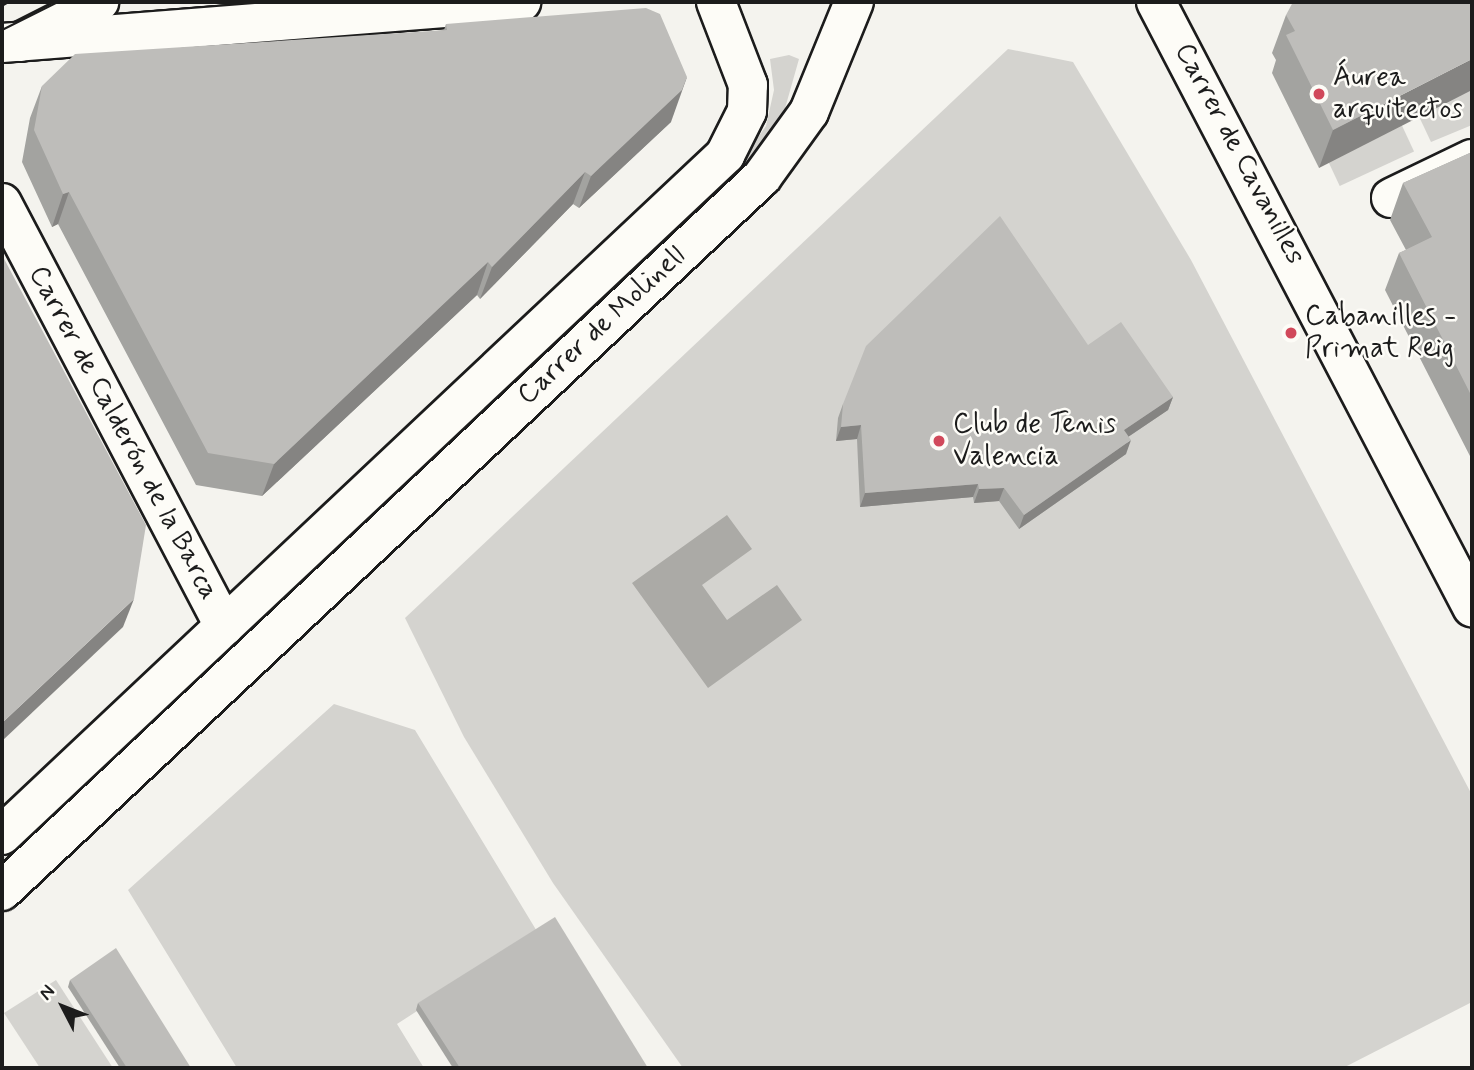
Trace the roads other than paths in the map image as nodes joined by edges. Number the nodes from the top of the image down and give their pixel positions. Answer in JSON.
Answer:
{"nodes":[{"id":1,"x":99,"y":2,"type":"edge"},
{"id":2,"x":521,"y":2,"type":"edge"},
{"id":3,"x":716,"y":2,"type":"edge"},
{"id":4,"x":853,"y":2,"type":"edge"},
{"id":5,"x":1156,"y":2,"type":"edge"},
{"id":6,"x":8,"y":45,"type":"edge"},
{"id":7,"x":1472,"y":159,"type":"edge"},
{"id":8,"x":1391,"y":198,"type":"dead end"},
{"id":9,"x":2,"y":203,"type":"edge"},
{"id":10,"x":269,"y":583,"type":"junction"},
{"id":11,"x":1472,"y":607,"type":"edge"},
{"id":12,"x":296,"y":611,"type":"junction"},
{"id":13,"x":224,"y":626,"type":"junction"},
{"id":14,"x":178,"y":669,"type":"junction"},
{"id":15,"x":205,"y":698,"type":"junction"},
{"id":16,"x":2,"y":835,"type":"edge"},
{"id":17,"x":2,"y":891,"type":"edge"}],
"edges":[{"from":1,"to":6,"type":"street"},
{"from":2,"to":6,"type":"street"},
{"from":3,"to":10,"type":"street","name":"Carrer de Molinell"},
{"from":4,"to":12,"type":"street","name":"Carrer de Molinell"},
{"from":5,"to":11,"type":"street","name":"Carrer de Cavanilles"},
{"from":7,"to":8,"type":"street"},
{"from":9,"to":13,"type":"street","name":"Carrer de Calderón de la Barca"},
{"from":10,"to":12,"type":"street"},
{"from":10,"to":13,"type":"street","name":"Carrer de Molinell"},
{"from":12,"to":15,"type":"street","name":"Carrer de Molinell"},
{"from":13,"to":14,"type":"street","name":"Carrer de Molinell"},
{"from":14,"to":15,"type":"street"},
{"from":14,"to":16,"type":"street","name":"Carrer de Molinell"},
{"from":15,"to":17,"type":"street","name":"Carrer de Molinell"}]}
